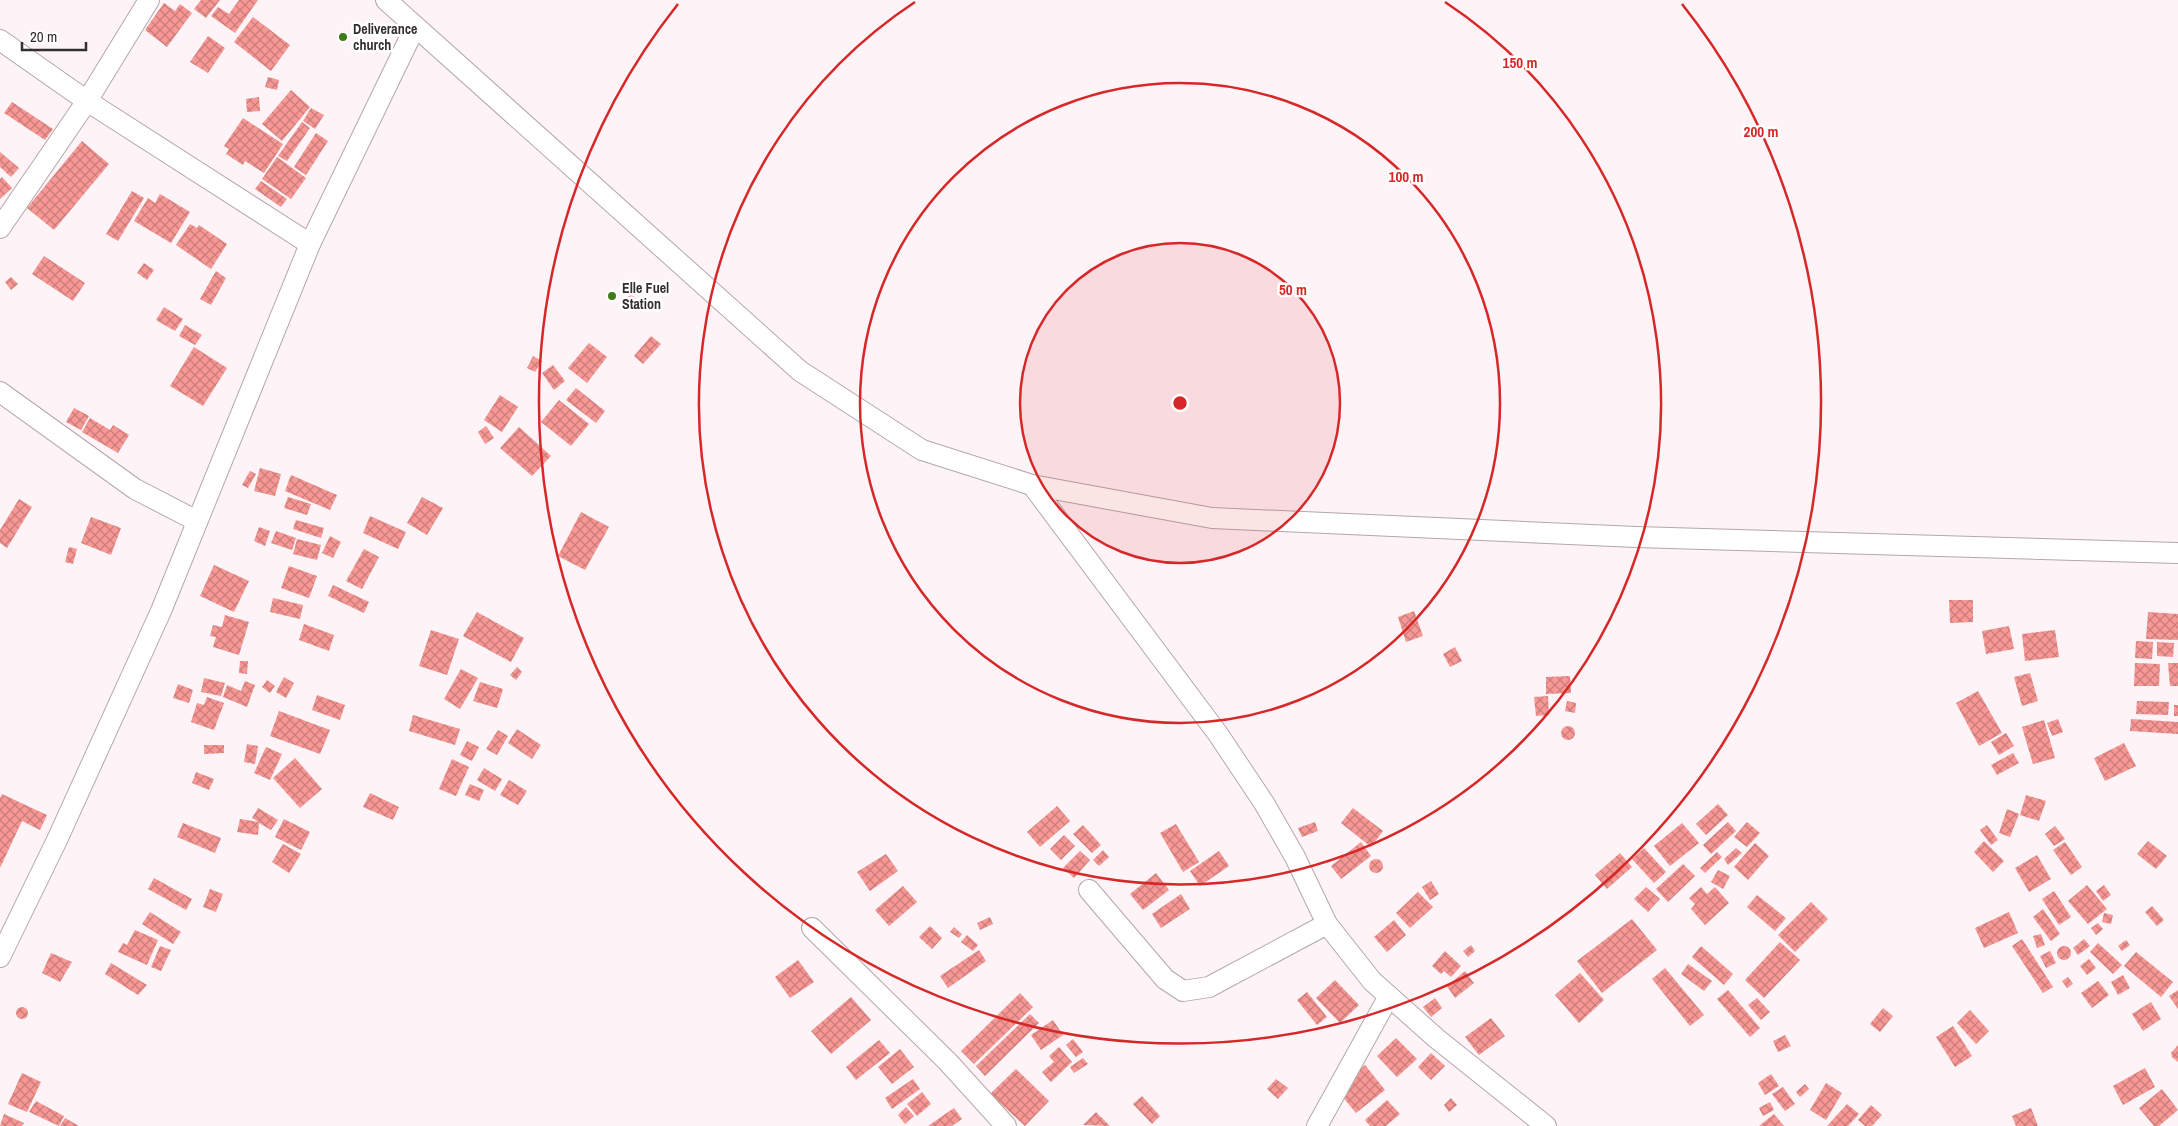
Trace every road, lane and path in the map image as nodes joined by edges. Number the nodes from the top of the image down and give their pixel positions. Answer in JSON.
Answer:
{"nodes":[{"id":1,"x":150,"y":0,"type":"edge"},
{"id":2,"x":386,"y":0,"type":"edge"},
{"id":3,"x":415,"y":26,"type":"junction"},
{"id":4,"x":0,"y":40,"type":"edge"},
{"id":5,"x":87,"y":101,"type":"junction"},
{"id":6,"x":0,"y":228,"type":"edge"},
{"id":7,"x":310,"y":244,"type":"junction"},
{"id":8,"x":0,"y":392,"type":"edge"},
{"id":9,"x":1032,"y":485,"type":"junction"},
{"id":10,"x":197,"y":521,"type":"junction"},
{"id":11,"x":2178,"y":553,"type":"edge"},
{"id":12,"x":1089,"y":890,"type":"dead end"},
{"id":13,"x":1327,"y":924,"type":"junction"},
{"id":14,"x":812,"y":928,"type":"dead end"},
{"id":15,"x":0,"y":957,"type":"edge"},
{"id":16,"x":1389,"y":996,"type":"junction"},
{"id":17,"x":1006,"y":1126,"type":"edge"},
{"id":18,"x":1317,"y":1126,"type":"edge"},
{"id":19,"x":1546,"y":1126,"type":"edge"}],
"edges":[{"from":1,"to":5,"type":"street"},
{"from":2,"to":3,"type":"street"},
{"from":3,"to":7,"type":"street"},
{"from":3,"to":9,"type":"street"},
{"from":4,"to":5,"type":"street"},
{"from":5,"to":6,"type":"street"},
{"from":5,"to":7,"type":"street"},
{"from":7,"to":10,"type":"street"},
{"from":8,"to":10,"type":"street"},
{"from":9,"to":11,"type":"street"},
{"from":9,"to":13,"type":"street"},
{"from":10,"to":15,"type":"street"},
{"from":12,"to":13,"type":"street"},
{"from":13,"to":16,"type":"street"},
{"from":14,"to":17,"type":"street"},
{"from":16,"to":18,"type":"street"},
{"from":16,"to":19,"type":"street"}]}
